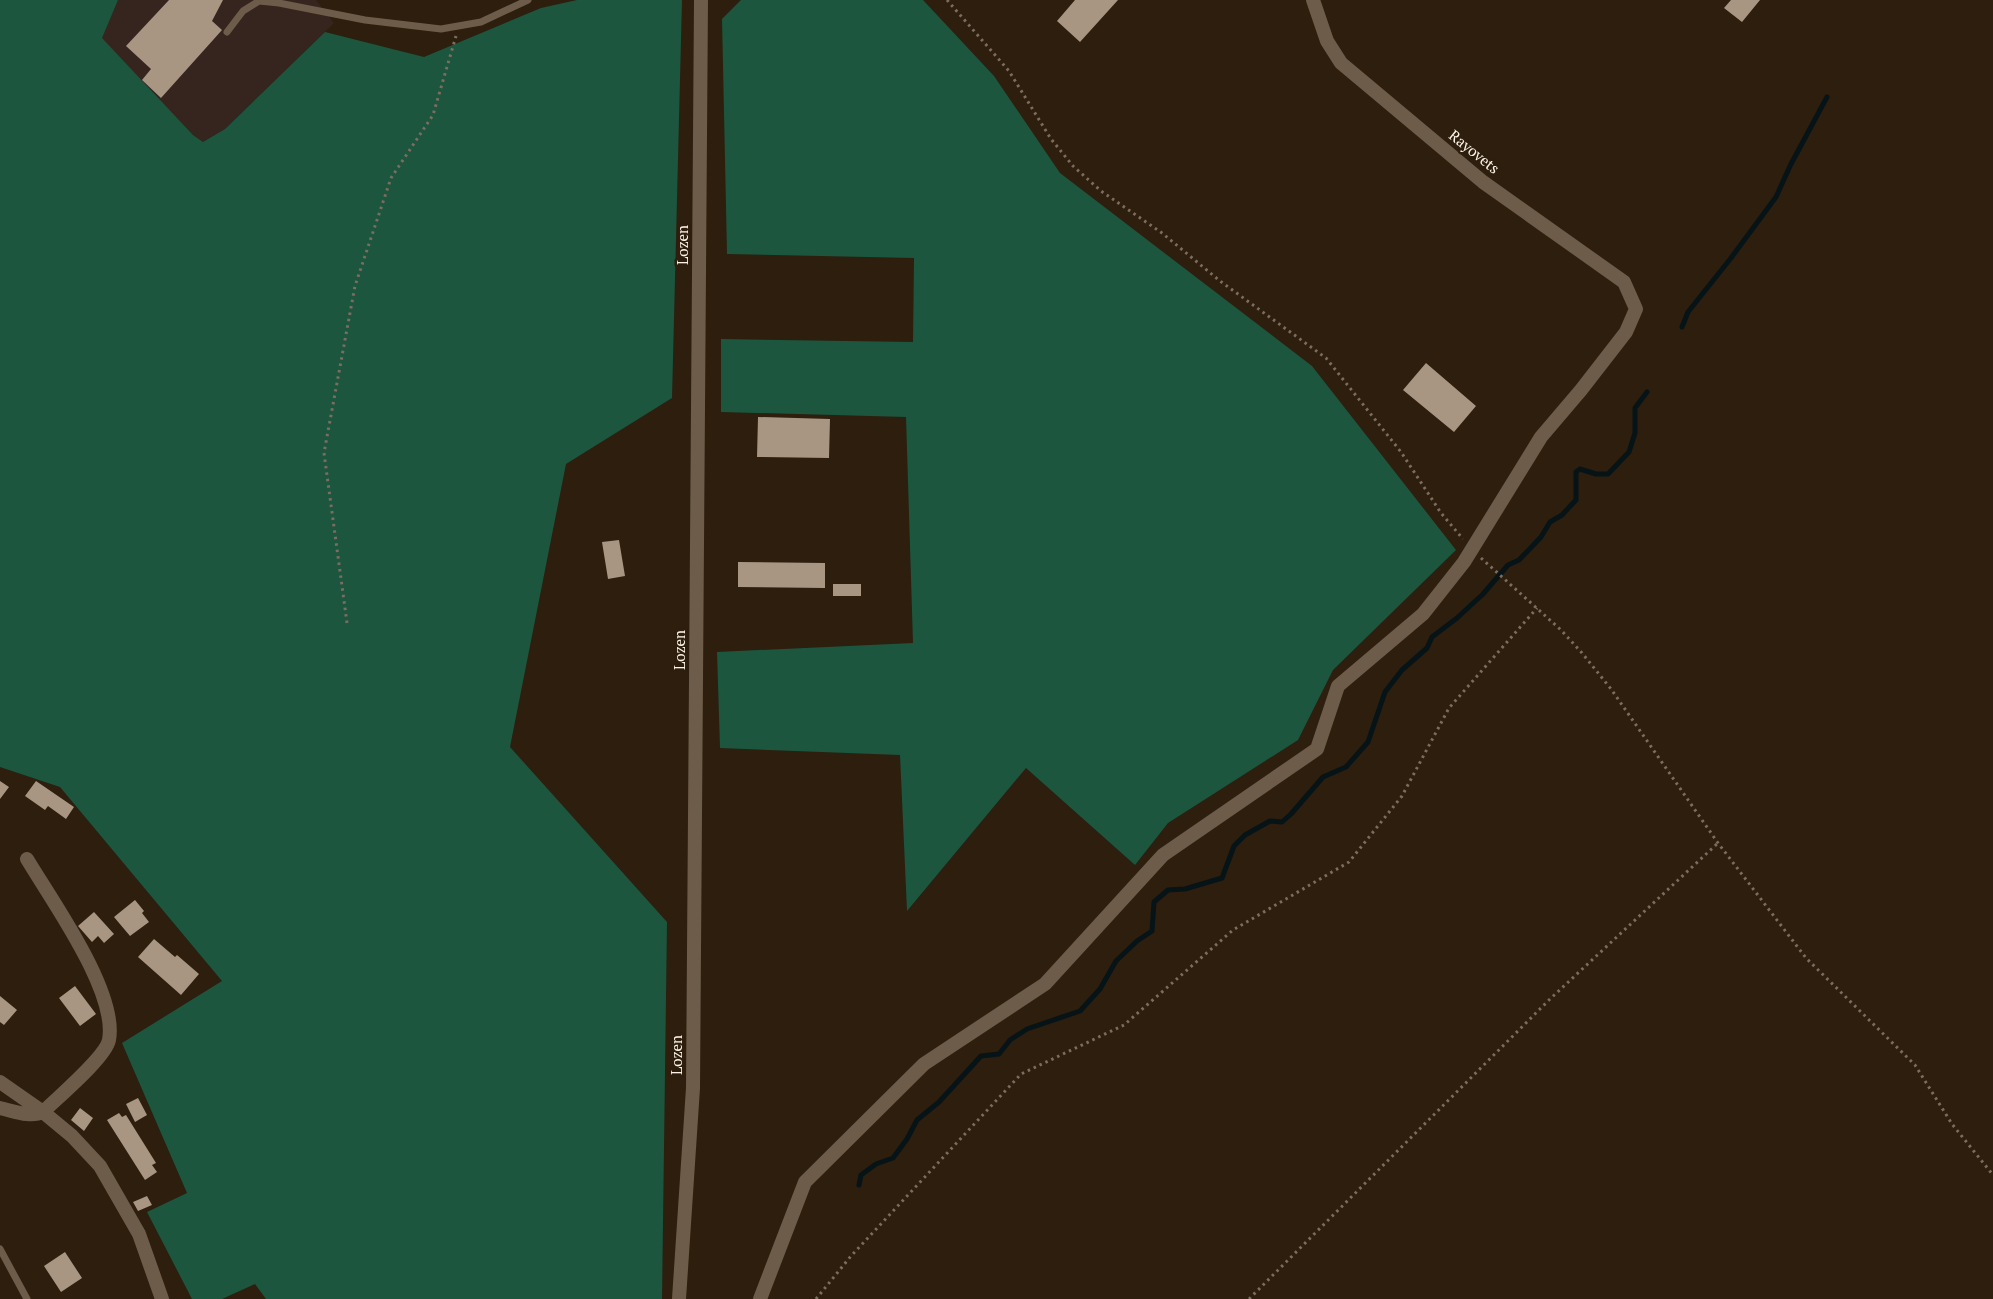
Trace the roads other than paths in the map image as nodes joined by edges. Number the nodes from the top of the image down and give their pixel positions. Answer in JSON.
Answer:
{"nodes":[{"id":1,"x":528,"y":0,"type":"edge"},
{"id":2,"x":701,"y":0,"type":"edge"},
{"id":3,"x":1313,"y":0,"type":"edge"},
{"id":4,"x":227,"y":32,"type":"dead end"},
{"id":5,"x":27,"y":859,"type":"dead end"},
{"id":6,"x":0,"y":1082,"type":"edge"},
{"id":7,"x":0,"y":1108,"type":"edge"},
{"id":8,"x":43,"y":1112,"type":"junction"},
{"id":9,"x":0,"y":1249,"type":"edge"},
{"id":10,"x":28,"y":1299,"type":"edge"},
{"id":11,"x":162,"y":1299,"type":"edge"},
{"id":12,"x":678,"y":1299,"type":"edge"},
{"id":13,"x":760,"y":1299,"type":"edge"}],
"edges":[{"from":1,"to":4,"type":"lane"},
{"from":2,"to":12,"type":"street","name":"Lozen"},
{"from":3,"to":13,"type":"street","name":"Rayovets"},
{"from":5,"to":8,"type":"street"},
{"from":6,"to":8,"type":"street"},
{"from":7,"to":8,"type":"street"},
{"from":8,"to":11,"type":"street"},
{"from":9,"to":10,"type":"lane"}]}
